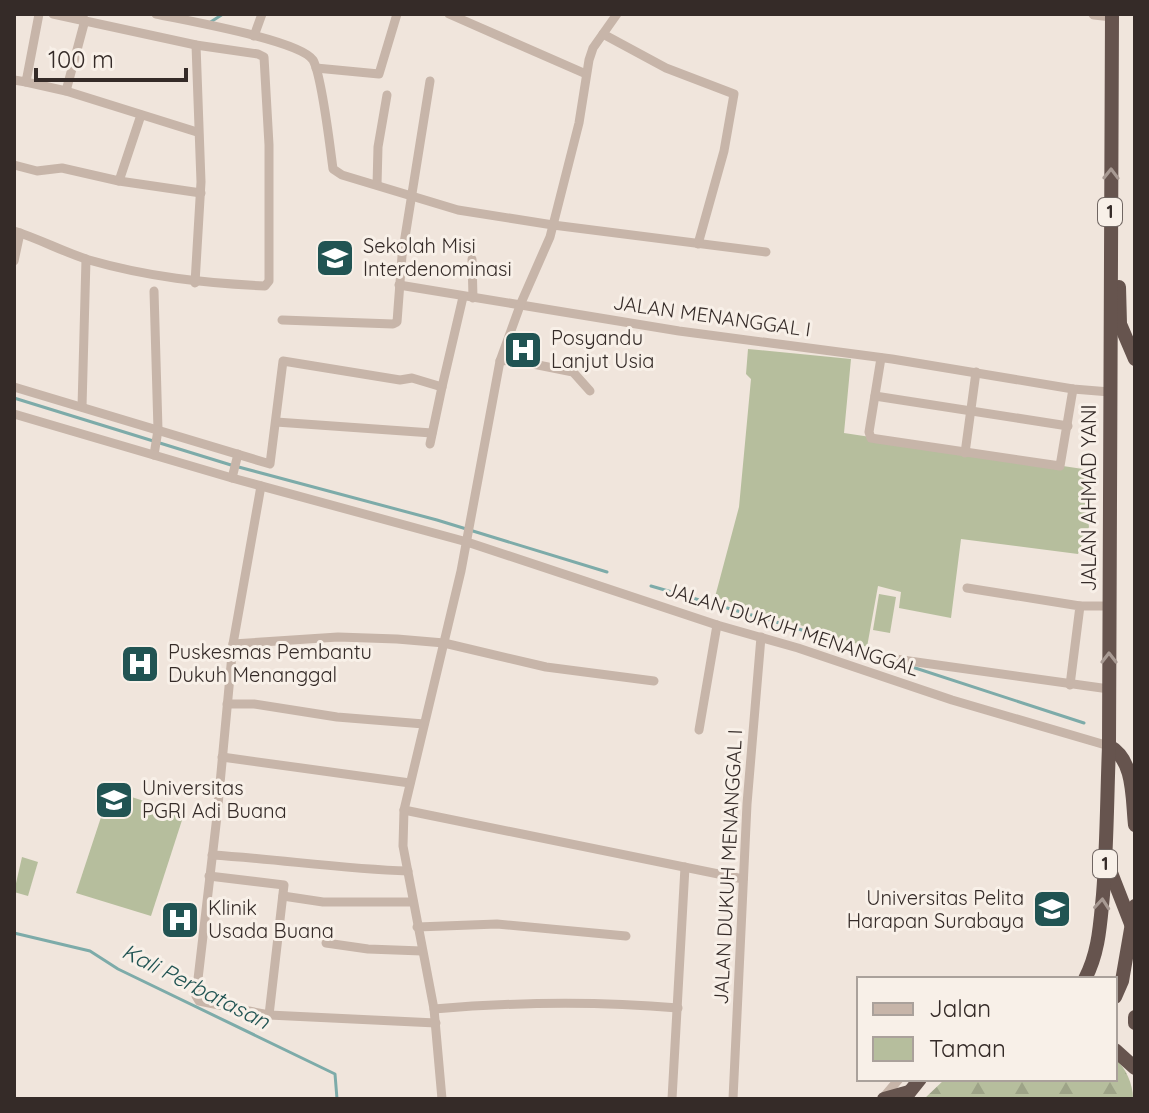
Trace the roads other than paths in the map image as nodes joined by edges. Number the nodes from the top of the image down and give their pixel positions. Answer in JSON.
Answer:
{"nodes":[{"id":1,"x":39,"y":14,"type":"edge"},
{"id":2,"x":53,"y":14,"type":"edge"},
{"id":3,"x":156,"y":14,"type":"edge"},
{"id":4,"x":262,"y":14,"type":"edge"},
{"id":5,"x":397,"y":14,"type":"edge"},
{"id":6,"x":449,"y":14,"type":"edge"},
{"id":7,"x":617,"y":14,"type":"edge"},
{"id":8,"x":1094,"y":14,"type":"edge"},
{"id":9,"x":1112,"y":15,"type":"edge"},
{"id":10,"x":85,"y":20,"type":"junction"},
{"id":11,"x":603,"y":34,"type":"junction"},
{"id":12,"x":254,"y":36,"type":"junction"},
{"id":13,"x":196,"y":45,"type":"junction"},
{"id":14,"x":316,"y":68,"type":"junction"},
{"id":15,"x":586,"y":74,"type":"junction"},
{"id":16,"x":14,"y":80,"type":"edge"},
{"id":17,"x":430,"y":81,"type":"dead end"},
{"id":18,"x":26,"y":82,"type":"junction"},
{"id":19,"x":66,"y":91,"type":"junction"},
{"id":20,"x":387,"y":95,"type":"dead end"},
{"id":21,"x":141,"y":115,"type":"junction"},
{"id":22,"x":197,"y":132,"type":"junction"},
{"id":23,"x":14,"y":165,"type":"edge"},
{"id":24,"x":119,"y":181,"type":"junction"},
{"id":25,"x":377,"y":185,"type":"junction"},
{"id":26,"x":201,"y":193,"type":"junction"},
{"id":27,"x":411,"y":196,"type":"junction"},
{"id":28,"x":1110,"y":206,"type":"junction"},
{"id":29,"x":553,"y":225,"type":"junction"},
{"id":30,"x":17,"y":232,"type":"edge"},
{"id":31,"x":698,"y":244,"type":"junction"},
{"id":32,"x":766,"y":252,"type":"dead end"},
{"id":33,"x":86,"y":259,"type":"junction"},
{"id":34,"x":472,"y":259,"type":"dead end"},
{"id":35,"x":14,"y":261,"type":"edge"},
{"id":36,"x":195,"y":283,"type":"junction"},
{"id":37,"x":399,"y":285,"type":"junction"},
{"id":38,"x":154,"y":291,"type":"dead end"},
{"id":39,"x":468,"y":297,"type":"junction"},
{"id":40,"x":521,"y":303,"type":"junction"},
{"id":41,"x":282,"y":320,"type":"dead end"},
{"id":42,"x":881,"y":358,"type":"junction"},
{"id":43,"x":1135,"y":359,"type":"edge"},
{"id":44,"x":500,"y":361,"type":"junction"},
{"id":45,"x":976,"y":372,"type":"junction"},
{"id":46,"x":14,"y":387,"type":"edge"},
{"id":47,"x":442,"y":387,"type":"junction"},
{"id":48,"x":1073,"y":389,"type":"junction"},
{"id":49,"x":590,"y":391,"type":"dead end"},
{"id":50,"x":1110,"y":392,"type":"junction"},
{"id":51,"x":875,"y":396,"type":"junction"},
{"id":52,"x":82,"y":407,"type":"junction"},
{"id":53,"x":971,"y":411,"type":"junction"},
{"id":54,"x":14,"y":414,"type":"edge"},
{"id":55,"x":276,"y":422,"type":"junction"},
{"id":56,"x":1068,"y":426,"type":"junction"},
{"id":57,"x":158,"y":431,"type":"junction"},
{"id":58,"x":432,"y":433,"type":"junction"},
{"id":59,"x":430,"y":444,"type":"dead end"},
{"id":60,"x":154,"y":453,"type":"junction"},
{"id":61,"x":965,"y":453,"type":"junction"},
{"id":62,"x":237,"y":457,"type":"junction"},
{"id":63,"x":232,"y":477,"type":"junction"},
{"id":64,"x":261,"y":486,"type":"junction"},
{"id":65,"x":468,"y":537,"type":"junction"},
{"id":66,"x":967,"y":588,"type":"dead end"},
{"id":67,"x":1080,"y":606,"type":"junction"},
{"id":68,"x":1109,"y":606,"type":"junction"},
{"id":69,"x":717,"y":625,"type":"junction"},
{"id":70,"x":761,"y":637,"type":"junction"},
{"id":71,"x":444,"y":643,"type":"junction"},
{"id":72,"x":233,"y":644,"type":"junction"},
{"id":73,"x":895,"y":659,"type":"dead end"},
{"id":74,"x":654,"y":681,"type":"dead end"},
{"id":75,"x":1070,"y":685,"type":"junction"},
{"id":76,"x":1109,"y":689,"type":"junction"},
{"id":77,"x":227,"y":704,"type":"junction"},
{"id":78,"x":424,"y":724,"type":"junction"},
{"id":79,"x":699,"y":730,"type":"dead end"},
{"id":80,"x":1109,"y":746,"type":"junction"},
{"id":81,"x":222,"y":757,"type":"junction"},
{"id":82,"x":408,"y":782,"type":"junction"},
{"id":83,"x":404,"y":810,"type":"junction"},
{"id":84,"x":1135,"y":825,"type":"edge"},
{"id":85,"x":212,"y":855,"type":"junction"},
{"id":86,"x":1106,"y":859,"type":"junction"},
{"id":87,"x":685,"y":867,"type":"junction"},
{"id":88,"x":408,"y":871,"type":"junction"},
{"id":89,"x":209,"y":876,"type":"junction"},
{"id":90,"x":743,"y":879,"type":"junction"},
{"id":91,"x":283,"y":896,"type":"junction"},
{"id":92,"x":413,"y":902,"type":"junction"},
{"id":93,"x":1135,"y":906,"type":"edge"},
{"id":94,"x":417,"y":927,"type":"junction"},
{"id":95,"x":1132,"y":928,"type":"junction"},
{"id":96,"x":626,"y":936,"type":"dead end"},
{"id":97,"x":326,"y":943,"type":"dead end"},
{"id":98,"x":422,"y":951,"type":"junction"},
{"id":99,"x":1086,"y":977,"type":"edge"},
{"id":100,"x":1117,"y":992,"type":"edge"},
{"id":101,"x":678,"y":1008,"type":"junction"},
{"id":102,"x":434,"y":1009,"type":"junction"},
{"id":103,"x":269,"y":1015,"type":"junction"},
{"id":104,"x":436,"y":1023,"type":"junction"},
{"id":105,"x":1117,"y":1052,"type":"edge"},
{"id":106,"x":1135,"y":1068,"type":"edge"},
{"id":107,"x":897,"y":1081,"type":"edge"},
{"id":108,"x":907,"y":1096,"type":"edge"},
{"id":109,"x":442,"y":1099,"type":"edge"},
{"id":110,"x":672,"y":1099,"type":"edge"},
{"id":111,"x":733,"y":1099,"type":"edge"},
{"id":112,"x":883,"y":1099,"type":"edge"}],
"edges":[{"from":1,"to":18,"type":"street"},
{"from":2,"to":10,"type":"street"},
{"from":3,"to":12,"type":"street"},
{"from":4,"to":12,"type":"street"},
{"from":5,"to":14,"type":"street"},
{"from":6,"to":15,"type":"street"},
{"from":7,"to":11,"type":"street"},
{"from":8,"to":9,"type":"street"},
{"from":28,"to":9,"type":"highway","name":"JALAN AHMAD YANI","number":"1","one_way":true},
{"from":10,"to":13,"type":"street"},
{"from":10,"to":19,"type":"street"},
{"from":11,"to":15,"type":"street"},
{"from":11,"to":31,"type":"street"},
{"from":12,"to":14,"type":"street"},
{"from":13,"to":22,"type":"street"},
{"from":13,"to":36,"type":"street"},
{"from":14,"to":25,"type":"street"},
{"from":15,"to":29,"type":"street"},
{"from":16,"to":18,"type":"street"},
{"from":17,"to":27,"type":"street"},
{"from":18,"to":19,"type":"street"},
{"from":19,"to":21,"type":"street"},
{"from":20,"to":25,"type":"street"},
{"from":21,"to":22,"type":"street"},
{"from":21,"to":24,"type":"street"},
{"from":22,"to":26,"type":"street"},
{"from":23,"to":24,"type":"street"},
{"from":24,"to":26,"type":"street"},
{"from":25,"to":27,"type":"street"},
{"from":26,"to":36,"type":"street"},
{"from":27,"to":29,"type":"street"},
{"from":27,"to":37,"type":"street"},
{"from":28,"to":43,"type":"highway"},
{"from":28,"to":50,"type":"highway","name":"JALAN AHMAD YANI","number":"1"},
{"from":29,"to":31,"type":"street"},
{"from":29,"to":40,"type":"street"},
{"from":30,"to":33,"type":"street"},
{"from":30,"to":35,"type":"street"},
{"from":31,"to":32,"type":"street"},
{"from":33,"to":36,"type":"street"},
{"from":33,"to":52,"type":"street"},
{"from":34,"to":39,"type":"street"},
{"from":37,"to":39,"type":"street","name":"JALAN MENANGGAL I"},
{"from":37,"to":41,"type":"street"},
{"from":38,"to":57,"type":"street"},
{"from":39,"to":40,"type":"street","name":"JALAN MENANGGAL I"},
{"from":39,"to":47,"type":"street"},
{"from":40,"to":42,"type":"street","name":"JALAN MENANGGAL I"},
{"from":40,"to":44,"type":"street"},
{"from":42,"to":45,"type":"street","name":"JALAN MENANGGAL I"},
{"from":42,"to":51,"type":"street"},
{"from":44,"to":49,"type":"street"},
{"from":44,"to":65,"type":"street"},
{"from":45,"to":48,"type":"street","name":"JALAN MENANGGAL I"},
{"from":45,"to":53,"type":"street"},
{"from":46,"to":52,"type":"street"},
{"from":47,"to":55,"type":"street"},
{"from":47,"to":58,"type":"street"},
{"from":48,"to":50,"type":"street","name":"JALAN MENANGGAL I"},
{"from":48,"to":56,"type":"street"},
{"from":50,"to":68,"type":"highway","name":"JALAN AHMAD YANI","number":"1"},
{"from":51,"to":53,"type":"street"},
{"from":51,"to":61,"type":"street"},
{"from":52,"to":57,"type":"street"},
{"from":53,"to":56,"type":"street"},
{"from":53,"to":61,"type":"street"},
{"from":54,"to":60,"type":"street","name":"JALAN DUKUH MENANGGAL"},
{"from":55,"to":58,"type":"street"},
{"from":55,"to":62,"type":"street"},
{"from":56,"to":61,"type":"street"},
{"from":57,"to":60,"type":"street"},
{"from":57,"to":62,"type":"street"},
{"from":58,"to":59,"type":"street"},
{"from":60,"to":63,"type":"street","name":"JALAN DUKUH MENANGGAL"},
{"from":62,"to":63,"type":"street"},
{"from":63,"to":64,"type":"street","name":"JALAN DUKUH MENANGGAL"},
{"from":64,"to":65,"type":"street","name":"JALAN DUKUH MENANGGAL"},
{"from":64,"to":72,"type":"street"},
{"from":65,"to":69,"type":"street","name":"JALAN DUKUH MENANGGAL"},
{"from":65,"to":71,"type":"street"},
{"from":66,"to":67,"type":"street"},
{"from":67,"to":68,"type":"street"},
{"from":67,"to":75,"type":"street"},
{"from":76,"to":68,"type":"highway","name":"JALAN AHMAD YANI","number":"1","one_way":true},
{"from":69,"to":70,"type":"street","name":"JALAN DUKUH MENANGGAL"},
{"from":69,"to":79,"type":"street"},
{"from":70,"to":80,"type":"street","name":"JALAN DUKUH MENANGGAL"},
{"from":70,"to":90,"type":"street","name":"JALAN DUKUH MENANGGAL I"},
{"from":71,"to":72,"type":"street"},
{"from":71,"to":74,"type":"street"},
{"from":71,"to":78,"type":"street"},
{"from":72,"to":77,"type":"street"},
{"from":73,"to":75,"type":"street"},
{"from":75,"to":76,"type":"street"},
{"from":76,"to":80,"type":"highway","name":"JALAN AHMAD YANI","number":"1"},
{"from":77,"to":78,"type":"street"},
{"from":77,"to":81,"type":"street"},
{"from":78,"to":82,"type":"street"},
{"from":80,"to":84,"type":"highway"},
{"from":80,"to":86,"type":"highway","name":"JALAN AHMAD YANI","number":"1"},
{"from":81,"to":82,"type":"street"},
{"from":81,"to":85,"type":"street"},
{"from":82,"to":83,"type":"street"},
{"from":83,"to":87,"type":"street"},
{"from":83,"to":88,"type":"street"},
{"from":85,"to":88,"type":"street"},
{"from":85,"to":89,"type":"street"},
{"from":86,"to":95,"type":"highway"},
{"from":99,"to":86,"type":"highway","name":"JALAN AHMAD YANI","number":"1","one_way":true},
{"from":87,"to":90,"type":"street"},
{"from":87,"to":101,"type":"street"},
{"from":88,"to":92,"type":"street"},
{"from":89,"to":91,"type":"street"},
{"from":89,"to":103,"type":"street"},
{"from":90,"to":111,"type":"street","name":"JALAN DUKUH MENANGGAL I"},
{"from":91,"to":92,"type":"street"},
{"from":91,"to":103,"type":"street"},
{"from":92,"to":94,"type":"street"},
{"from":93,"to":95,"type":"highway"},
{"from":94,"to":96,"type":"street"},
{"from":94,"to":98,"type":"street"},
{"from":95,"to":100,"type":"highway"},
{"from":97,"to":98,"type":"street"},
{"from":98,"to":102,"type":"street"},
{"from":101,"to":102,"type":"street"},
{"from":101,"to":110,"type":"street"},
{"from":102,"to":104,"type":"street"},
{"from":103,"to":104,"type":"street"},
{"from":104,"to":109,"type":"street"},
{"from":105,"to":106,"type":"highway"},
{"from":107,"to":112,"type":"street"},
{"from":108,"to":112,"type":"highway"}]}
